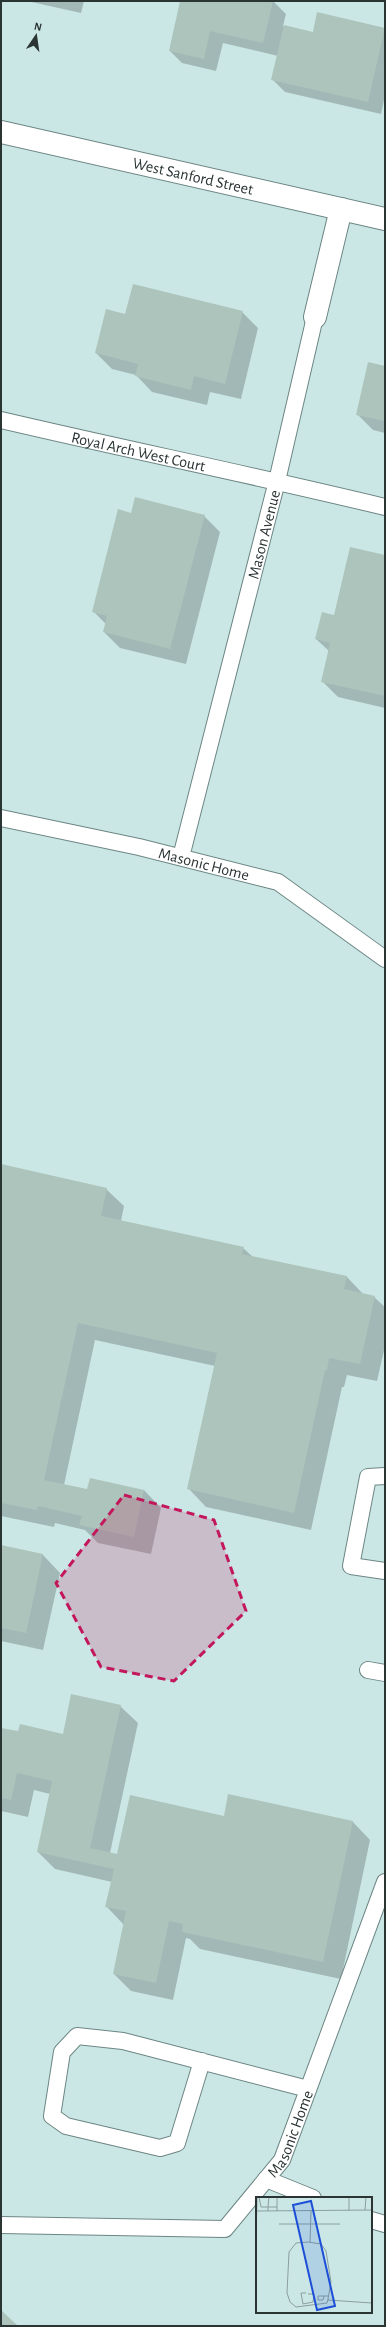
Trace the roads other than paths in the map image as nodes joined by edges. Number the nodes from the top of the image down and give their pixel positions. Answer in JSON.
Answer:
{"nodes":[{"id":1,"x":1,"y":132,"type":"edge"},
{"id":2,"x":341,"y":209,"type":"junction"},
{"id":3,"x":385,"y":219,"type":"edge"},
{"id":4,"x":315,"y":317,"type":"joint"},
{"id":5,"x":1,"y":420,"type":"edge"},
{"id":6,"x":277,"y":481,"type":"junction"},
{"id":7,"x":385,"y":507,"type":"edge"},
{"id":8,"x":1,"y":818,"type":"edge"},
{"id":9,"x":181,"y":857,"type":"junction"},
{"id":10,"x":385,"y":959,"type":"edge"},
{"id":11,"x":385,"y":1476,"type":"edge"},
{"id":12,"x":385,"y":1571,"type":"edge"},
{"id":13,"x":368,"y":1670,"type":"dead end"},
{"id":14,"x":385,"y":1673,"type":"edge"},
{"id":15,"x":385,"y":1882,"type":"edge"},
{"id":16,"x":202,"y":2061,"type":"junction"},
{"id":17,"x":308,"y":2089,"type":"junction"},
{"id":18,"x":266,"y":2179,"type":"junction"},
{"id":19,"x":311,"y":2197,"type":"edge"},
{"id":20,"x":372,"y":2220,"type":"edge"},
{"id":21,"x":385,"y":2224,"type":"edge"},
{"id":22,"x":1,"y":2225,"type":"edge"}],
"edges":[{"from":1,"to":2,"type":"street","name":"West Sanford Street"},
{"from":2,"to":3,"type":"street","name":"West Sanford Street"},
{"from":2,"to":4,"type":"street","name":"Mason Avenue"},
{"from":4,"to":6,"type":"lane","name":"Mason Avenue"},
{"from":5,"to":6,"type":"lane","name":"Royal Arch West Court"},
{"from":6,"to":7,"type":"lane","name":"Royal Arch West Court"},
{"from":6,"to":9,"type":"lane","name":"Mason Avenue"},
{"from":8,"to":9,"type":"lane","name":"Masonic Home"},
{"from":9,"to":10,"type":"lane","name":"Masonic Home"},
{"from":11,"to":12,"type":"lane"},
{"from":13,"to":14,"type":"lane"},
{"from":15,"to":17,"type":"lane","name":"Masonic Home"},
{"from":16,"to":16,"type":"lane"},
{"from":16,"to":17,"type":"lane"},
{"from":17,"to":18,"type":"lane","name":"Masonic Home"},
{"from":18,"to":19,"type":"lane"},
{"from":18,"to":22,"type":"lane","name":"Masonic Home"},
{"from":20,"to":21,"type":"lane"}]}
